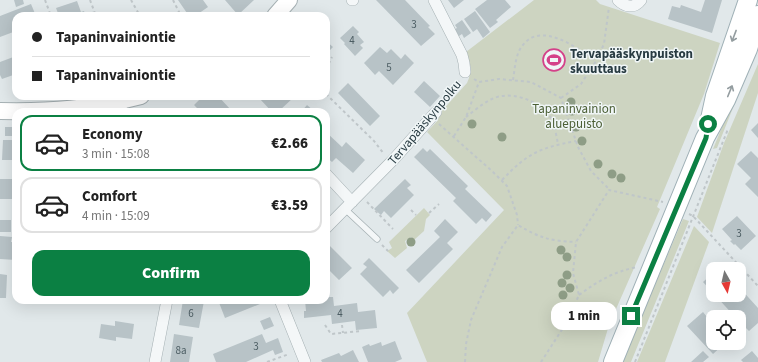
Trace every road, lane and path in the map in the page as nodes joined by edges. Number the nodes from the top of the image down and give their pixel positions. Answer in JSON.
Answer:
{"nodes":[{"id":1,"x":45,"y":0,"type":"edge"},
{"id":2,"x":90,"y":0,"type":"edge"},
{"id":3,"x":131,"y":0,"type":"edge"},
{"id":4,"x":173,"y":0,"type":"edge"},
{"id":5,"x":289,"y":0,"type":"edge"},
{"id":6,"x":434,"y":0,"type":"edge"},
{"id":7,"x":641,"y":0,"type":"edge"},
{"id":8,"x":748,"y":0,"type":"edge"},
{"id":9,"x":614,"y":3,"type":"edge"},
{"id":10,"x":50,"y":12,"type":"edge"},
{"id":11,"x":95,"y":12,"type":"edge"},
{"id":12,"x":138,"y":12,"type":"edge"},
{"id":13,"x":179,"y":12,"type":"edge"},
{"id":14,"x":278,"y":12,"type":"edge"},
{"id":15,"x":758,"y":15,"type":"edge"},
{"id":16,"x":332,"y":57,"type":"dead end"},
{"id":17,"x":330,"y":61,"type":"edge"},
{"id":18,"x":596,"y":61,"type":"junction"},
{"id":19,"x":465,"y":72,"type":"junction"},
{"id":20,"x":513,"y":80,"type":"junction"},
{"id":21,"x":479,"y":82,"type":"junction"},
{"id":22,"x":330,"y":98,"type":"edge"},
{"id":23,"x":561,"y":98,"type":"junction"},
{"id":24,"x":134,"y":100,"type":"edge"},
{"id":25,"x":121,"y":107,"type":"edge"},
{"id":26,"x":104,"y":108,"type":"edge"},
{"id":27,"x":0,"y":111,"type":"edge"},
{"id":28,"x":12,"y":111,"type":"edge"},
{"id":29,"x":436,"y":112,"type":"joint"},
{"id":30,"x":466,"y":117,"type":"junction"},
{"id":31,"x":428,"y":121,"type":"junction"},
{"id":32,"x":729,"y":126,"type":"dead end"},
{"id":33,"x":454,"y":136,"type":"junction"},
{"id":34,"x":706,"y":138,"type":"junction"},
{"id":35,"x":576,"y":141,"type":"junction"},
{"id":36,"x":558,"y":144,"type":"junction"},
{"id":37,"x":384,"y":154,"type":"dead end"},
{"id":38,"x":330,"y":178,"type":"edge"},
{"id":39,"x":501,"y":180,"type":"junction"},
{"id":40,"x":609,"y":190,"type":"junction"},
{"id":41,"x":352,"y":202,"type":"junction"},
{"id":42,"x":439,"y":204,"type":"dead end"},
{"id":43,"x":668,"y":204,"type":"dead end"},
{"id":44,"x":411,"y":210,"type":"dead end"},
{"id":45,"x":429,"y":213,"type":"dead end"},
{"id":46,"x":416,"y":215,"type":"dead end"},
{"id":47,"x":693,"y":216,"type":"junction"},
{"id":48,"x":330,"y":224,"type":"edge"},
{"id":49,"x":518,"y":225,"type":"junction"},
{"id":50,"x":393,"y":229,"type":"dead end"},
{"id":51,"x":378,"y":241,"type":"joint"},
{"id":52,"x":576,"y":242,"type":"junction"},
{"id":53,"x":388,"y":251,"type":"dead end"},
{"id":54,"x":637,"y":267,"type":"dead end"},
{"id":55,"x":758,"y":286,"type":"edge"},
{"id":56,"x":579,"y":295,"type":"junction"},
{"id":57,"x":166,"y":304,"type":"edge"},
{"id":58,"x":282,"y":304,"type":"edge"},
{"id":59,"x":325,"y":325,"type":"dead end"},
{"id":60,"x":342,"y":325,"type":"dead end"},
{"id":61,"x":360,"y":331,"type":"dead end"},
{"id":62,"x":343,"y":333,"type":"junction"},
{"id":63,"x":294,"y":352,"type":"dead end"},
{"id":64,"x":155,"y":362,"type":"edge"},
{"id":65,"x":267,"y":362,"type":"edge"},
{"id":66,"x":305,"y":362,"type":"edge"},
{"id":67,"x":465,"y":362,"type":"edge"},
{"id":68,"x":542,"y":362,"type":"edge"},
{"id":69,"x":612,"y":362,"type":"edge"},
{"id":70,"x":635,"y":362,"type":"edge"}],
"edges":[{"from":1,"to":10,"type":"path"},
{"from":2,"to":11,"type":"path"},
{"from":3,"to":12,"type":"path"},
{"from":4,"to":13,"type":"path"},
{"from":5,"to":14,"type":"street"},
{"from":6,"to":19,"type":"street","name":"Tervapääskynpolku"},
{"from":7,"to":9,"type":"street"},
{"from":8,"to":34,"type":"main road","one_way":true},
{"from":9,"to":18,"type":"path"},
{"from":34,"to":15,"type":"main road","one_way":true},
{"from":16,"to":17,"type":"path"},
{"from":18,"to":20,"type":"path"},
{"from":18,"to":23,"type":"path"},
{"from":19,"to":21,"type":"path"},
{"from":19,"to":29,"type":"path","name":"Tervapääskynpolku"},
{"from":20,"to":21,"type":"path"},
{"from":20,"to":23,"type":"path"},
{"from":21,"to":30,"type":"path"},
{"from":22,"to":37,"type":"path"},
{"from":23,"to":35,"type":"path"},
{"from":24,"to":25,"type":"street"},
{"from":25,"to":26,"type":"street"},
{"from":27,"to":28,"type":"street"},
{"from":29,"to":31,"type":"street","name":"Tervapääskynpolku"},
{"from":30,"to":33,"type":"path"},
{"from":30,"to":36,"type":"path"},
{"from":31,"to":33,"type":"path"},
{"from":31,"to":41,"type":"street","name":"Tervapääskynpolku"},
{"from":32,"to":47,"type":"path"},
{"from":33,"to":39,"type":"path"},
{"from":34,"to":69,"type":"main road"},
{"from":35,"to":36,"type":"path"},
{"from":35,"to":40,"type":"path"},
{"from":36,"to":39,"type":"path"},
{"from":38,"to":41,"type":"street"},
{"from":39,"to":49,"type":"path"},
{"from":40,"to":43,"type":"path"},
{"from":40,"to":52,"type":"path"},
{"from":41,"to":48,"type":"street","name":"Tervapääskynpolku"},
{"from":41,"to":50,"type":"path"},
{"from":41,"to":51,"type":"lane"},
{"from":42,"to":45,"type":"path"},
{"from":44,"to":46,"type":"path"},
{"from":47,"to":55,"type":"path"},
{"from":47,"to":70,"type":"path"},
{"from":49,"to":52,"type":"path"},
{"from":49,"to":67,"type":"path"},
{"from":51,"to":53,"type":"path"},
{"from":52,"to":56,"type":"path"},
{"from":54,"to":56,"type":"path"},
{"from":56,"to":68,"type":"path"},
{"from":57,"to":64,"type":"street"},
{"from":58,"to":66,"type":"street"},
{"from":59,"to":62,"type":"path"},
{"from":60,"to":62,"type":"path"},
{"from":61,"to":62,"type":"path"},
{"from":63,"to":65,"type":"path"}]}
